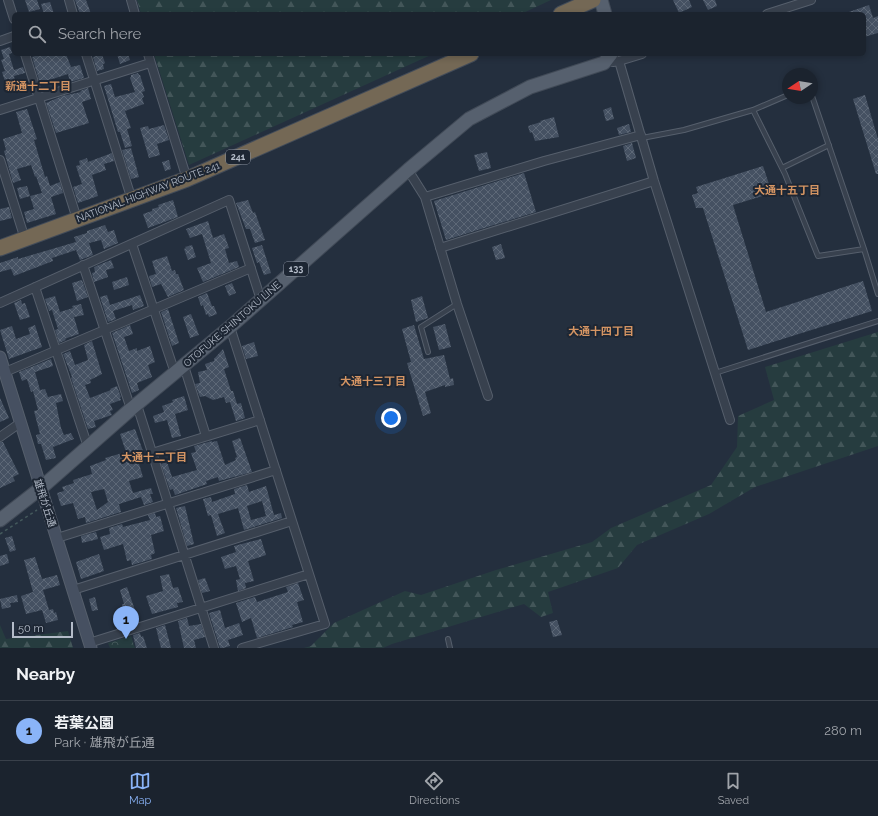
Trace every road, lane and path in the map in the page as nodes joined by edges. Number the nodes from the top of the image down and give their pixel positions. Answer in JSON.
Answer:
{"nodes":[{"id":1,"x":8,"y":0,"type":"edge"},
{"id":2,"x":69,"y":0,"type":"edge"},
{"id":3,"x":131,"y":0,"type":"edge"},
{"id":4,"x":593,"y":0,"type":"edge"},
{"id":5,"x":601,"y":0,"type":"edge"},
{"id":6,"x":811,"y":0,"type":"edge"},
{"id":7,"x":72,"y":12,"type":"edge"},
{"id":8,"x":134,"y":12,"type":"edge"},
{"id":9,"x":566,"y":12,"type":"edge"},
{"id":10,"x":604,"y":12,"type":"edge"},
{"id":11,"x":773,"y":12,"type":"edge"},
{"id":12,"x":12,"y":13,"type":"edge"},
{"id":13,"x":12,"y":37,"type":"edge"},
{"id":14,"x":0,"y":41,"type":"edge"},
{"id":15,"x":26,"y":56,"type":"edge"},
{"id":16,"x":87,"y":56,"type":"edge"},
{"id":17,"x":148,"y":56,"type":"edge"},
{"id":18,"x":466,"y":56,"type":"edge"},
{"id":19,"x":630,"y":56,"type":"edge"},
{"id":20,"x":611,"y":59,"type":"edge"},
{"id":21,"x":150,"y":63,"type":"junction"},
{"id":22,"x":94,"y":80,"type":"junction"},
{"id":23,"x":39,"y":98,"type":"junction"},
{"id":24,"x":782,"y":98,"type":"edge"},
{"id":25,"x":815,"y":104,"type":"edge"},
{"id":26,"x":0,"y":110,"type":"edge"},
{"id":27,"x":753,"y":110,"type":"junction"},
{"id":28,"x":641,"y":137,"type":"junction"},
{"id":29,"x":828,"y":145,"type":"junction"},
{"id":30,"x":0,"y":160,"type":"edge"},
{"id":31,"x":782,"y":168,"type":"junction"},
{"id":32,"x":408,"y":170,"type":"junction"},
{"id":33,"x":187,"y":179,"type":"junction"},
{"id":34,"x":654,"y":181,"type":"junction"},
{"id":35,"x":425,"y":197,"type":"junction"},
{"id":36,"x":132,"y":200,"type":"junction"},
{"id":37,"x":77,"y":219,"type":"junction"},
{"id":38,"x":25,"y":239,"type":"junction"},
{"id":39,"x":132,"y":244,"type":"junction"},
{"id":40,"x":0,"y":248,"type":"edge"},
{"id":41,"x":440,"y":248,"type":"junction"},
{"id":42,"x":864,"y":249,"type":"junction"},
{"id":43,"x":83,"y":265,"type":"junction"},
{"id":44,"x":251,"y":268,"type":"junction"},
{"id":45,"x":35,"y":287,"type":"junction"},
{"id":46,"x":878,"y":294,"type":"edge"},
{"id":47,"x":261,"y":300,"type":"junction"},
{"id":48,"x":0,"y":303,"type":"edge"},
{"id":49,"x":457,"y":304,"type":"junction"},
{"id":50,"x":154,"y":309,"type":"junction"},
{"id":51,"x":878,"y":321,"type":"edge"},
{"id":52,"x":230,"y":327,"type":"junction"},
{"id":53,"x":105,"y":330,"type":"junction"},
{"id":54,"x":56,"y":350,"type":"junction"},
{"id":55,"x":428,"y":352,"type":"dead end"},
{"id":56,"x":2,"y":365,"type":"edge"},
{"id":57,"x":179,"y":369,"type":"junction"},
{"id":58,"x":715,"y":373,"type":"junction"},
{"id":59,"x":488,"y":396,"type":"dead end"},
{"id":60,"x":134,"y":407,"type":"junction"},
{"id":61,"x":260,"y":420,"type":"junction"},
{"id":62,"x":730,"y":420,"type":"dead end"},
{"id":63,"x":20,"y":423,"type":"junction"},
{"id":64,"x":206,"y":436,"type":"junction"},
{"id":65,"x":0,"y":437,"type":"edge"},
{"id":66,"x":88,"y":447,"type":"junction"},
{"id":67,"x":152,"y":453,"type":"junction"},
{"id":68,"x":276,"y":470,"type":"junction"},
{"id":69,"x":41,"y":488,"type":"junction"},
{"id":70,"x":46,"y":504,"type":"junction"},
{"id":71,"x":168,"y":504,"type":"junction"},
{"id":72,"x":0,"y":520,"type":"edge"},
{"id":73,"x":292,"y":521,"type":"junction"},
{"id":74,"x":0,"y":534,"type":"edge"},
{"id":75,"x":57,"y":538,"type":"junction"},
{"id":76,"x":184,"y":555,"type":"junction"},
{"id":77,"x":309,"y":574,"type":"junction"},
{"id":78,"x":73,"y":590,"type":"junction"},
{"id":79,"x":201,"y":608,"type":"junction"},
{"id":80,"x":448,"y":639,"type":"dead end"},
{"id":81,"x":90,"y":645,"type":"edge"},
{"id":82,"x":214,"y":648,"type":"edge"},
{"id":83,"x":242,"y":648,"type":"edge"},
{"id":84,"x":450,"y":648,"type":"edge"}],
"edges":[{"from":1,"to":12,"type":"street"},
{"from":2,"to":7,"type":"street"},
{"from":3,"to":8,"type":"street"},
{"from":4,"to":9,"type":"highway"},
{"from":5,"to":10,"type":"main road"},
{"from":6,"to":11,"type":"street"},
{"from":13,"to":14,"type":"street"},
{"from":15,"to":23,"type":"street"},
{"from":16,"to":22,"type":"street"},
{"from":17,"to":21,"type":"street"},
{"from":18,"to":33,"type":"highway","name":"NATIONAL HIGHWAY ROUTE 241","number":"241"},
{"from":19,"to":20,"type":"street"},
{"from":20,"to":28,"type":"street"},
{"from":20,"to":32,"type":"main road","name":"OTOFUKE SHINTOKU LINE","number":"133"},
{"from":21,"to":22,"type":"street"},
{"from":21,"to":33,"type":"street"},
{"from":22,"to":23,"type":"street"},
{"from":22,"to":36,"type":"street"},
{"from":23,"to":26,"type":"street"},
{"from":23,"to":37,"type":"street"},
{"from":24,"to":27,"type":"lane"},
{"from":25,"to":29,"type":"lane"},
{"from":27,"to":28,"type":"lane"},
{"from":27,"to":31,"type":"lane"},
{"from":28,"to":34,"type":"street"},
{"from":28,"to":35,"type":"street"},
{"from":29,"to":31,"type":"lane"},
{"from":29,"to":42,"type":"lane"},
{"from":30,"to":38,"type":"street"},
{"from":31,"to":42,"type":"lane"},
{"from":32,"to":35,"type":"street"},
{"from":32,"to":47,"type":"main road","name":"OTOFUKE SHINTOKU LINE","number":"133"},
{"from":33,"to":36,"type":"highway","name":"NATIONAL HIGHWAY ROUTE 241","number":"241"},
{"from":34,"to":41,"type":"street"},
{"from":34,"to":58,"type":"street"},
{"from":35,"to":41,"type":"street"},
{"from":36,"to":37,"type":"highway","name":"NATIONAL HIGHWAY ROUTE 241","number":"241"},
{"from":37,"to":38,"type":"highway","name":"NATIONAL HIGHWAY ROUTE 241","number":"241"},
{"from":38,"to":40,"type":"highway","name":"NATIONAL HIGHWAY ROUTE 241","number":"241"},
{"from":39,"to":43,"type":"street"},
{"from":39,"to":44,"type":"street"},
{"from":39,"to":50,"type":"street"},
{"from":41,"to":49,"type":"street"},
{"from":42,"to":46,"type":"lane"},
{"from":43,"to":45,"type":"street"},
{"from":43,"to":53,"type":"street"},
{"from":44,"to":47,"type":"street"},
{"from":44,"to":50,"type":"street"},
{"from":45,"to":48,"type":"street"},
{"from":45,"to":54,"type":"street"},
{"from":47,"to":52,"type":"main road","name":"OTOFUKE SHINTOKU LINE","number":"133"},
{"from":49,"to":55,"type":"lane"},
{"from":49,"to":59,"type":"street"},
{"from":50,"to":53,"type":"street"},
{"from":50,"to":57,"type":"street"},
{"from":51,"to":58,"type":"lane"},
{"from":52,"to":57,"type":"main road","name":"OTOFUKE SHINTOKU LINE","number":"133"},
{"from":52,"to":61,"type":"street"},
{"from":53,"to":54,"type":"street"},
{"from":53,"to":60,"type":"street"},
{"from":54,"to":56,"type":"street"},
{"from":54,"to":66,"type":"street"},
{"from":56,"to":63,"type":"street","name":"雄飛が丘通"},
{"from":57,"to":60,"type":"main road","name":"OTOFUKE SHINTOKU LINE","number":"133"},
{"from":57,"to":64,"type":"street"},
{"from":58,"to":62,"type":"street"},
{"from":60,"to":66,"type":"main road","name":"OTOFUKE SHINTOKU LINE","number":"133"},
{"from":60,"to":67,"type":"street"},
{"from":61,"to":64,"type":"street"},
{"from":61,"to":68,"type":"street"},
{"from":63,"to":65,"type":"street"},
{"from":63,"to":69,"type":"street","name":"雄飛が丘通"},
{"from":64,"to":67,"type":"street"},
{"from":66,"to":69,"type":"main road","name":"OTOFUKE SHINTOKU LINE","number":"133"},
{"from":67,"to":71,"type":"street"},
{"from":68,"to":71,"type":"street"},
{"from":68,"to":73,"type":"street"},
{"from":69,"to":70,"type":"street","name":"雄飛が丘通"},
{"from":69,"to":72,"type":"main road","name":"OTOFUKE SHINTOKU LINE","number":"133"},
{"from":70,"to":74,"type":"path"},
{"from":70,"to":75,"type":"street","name":"雄飛が丘通"},
{"from":71,"to":75,"type":"street"},
{"from":71,"to":76,"type":"street"},
{"from":73,"to":76,"type":"street"},
{"from":73,"to":77,"type":"street"},
{"from":75,"to":78,"type":"street","name":"雄飛が丘通"},
{"from":76,"to":78,"type":"street"},
{"from":76,"to":79,"type":"street"},
{"from":77,"to":79,"type":"street"},
{"from":77,"to":83,"type":"street"},
{"from":78,"to":81,"type":"street","name":"雄飛が丘通"},
{"from":79,"to":81,"type":"street"},
{"from":79,"to":82,"type":"street"},
{"from":80,"to":84,"type":"lane"}]}
